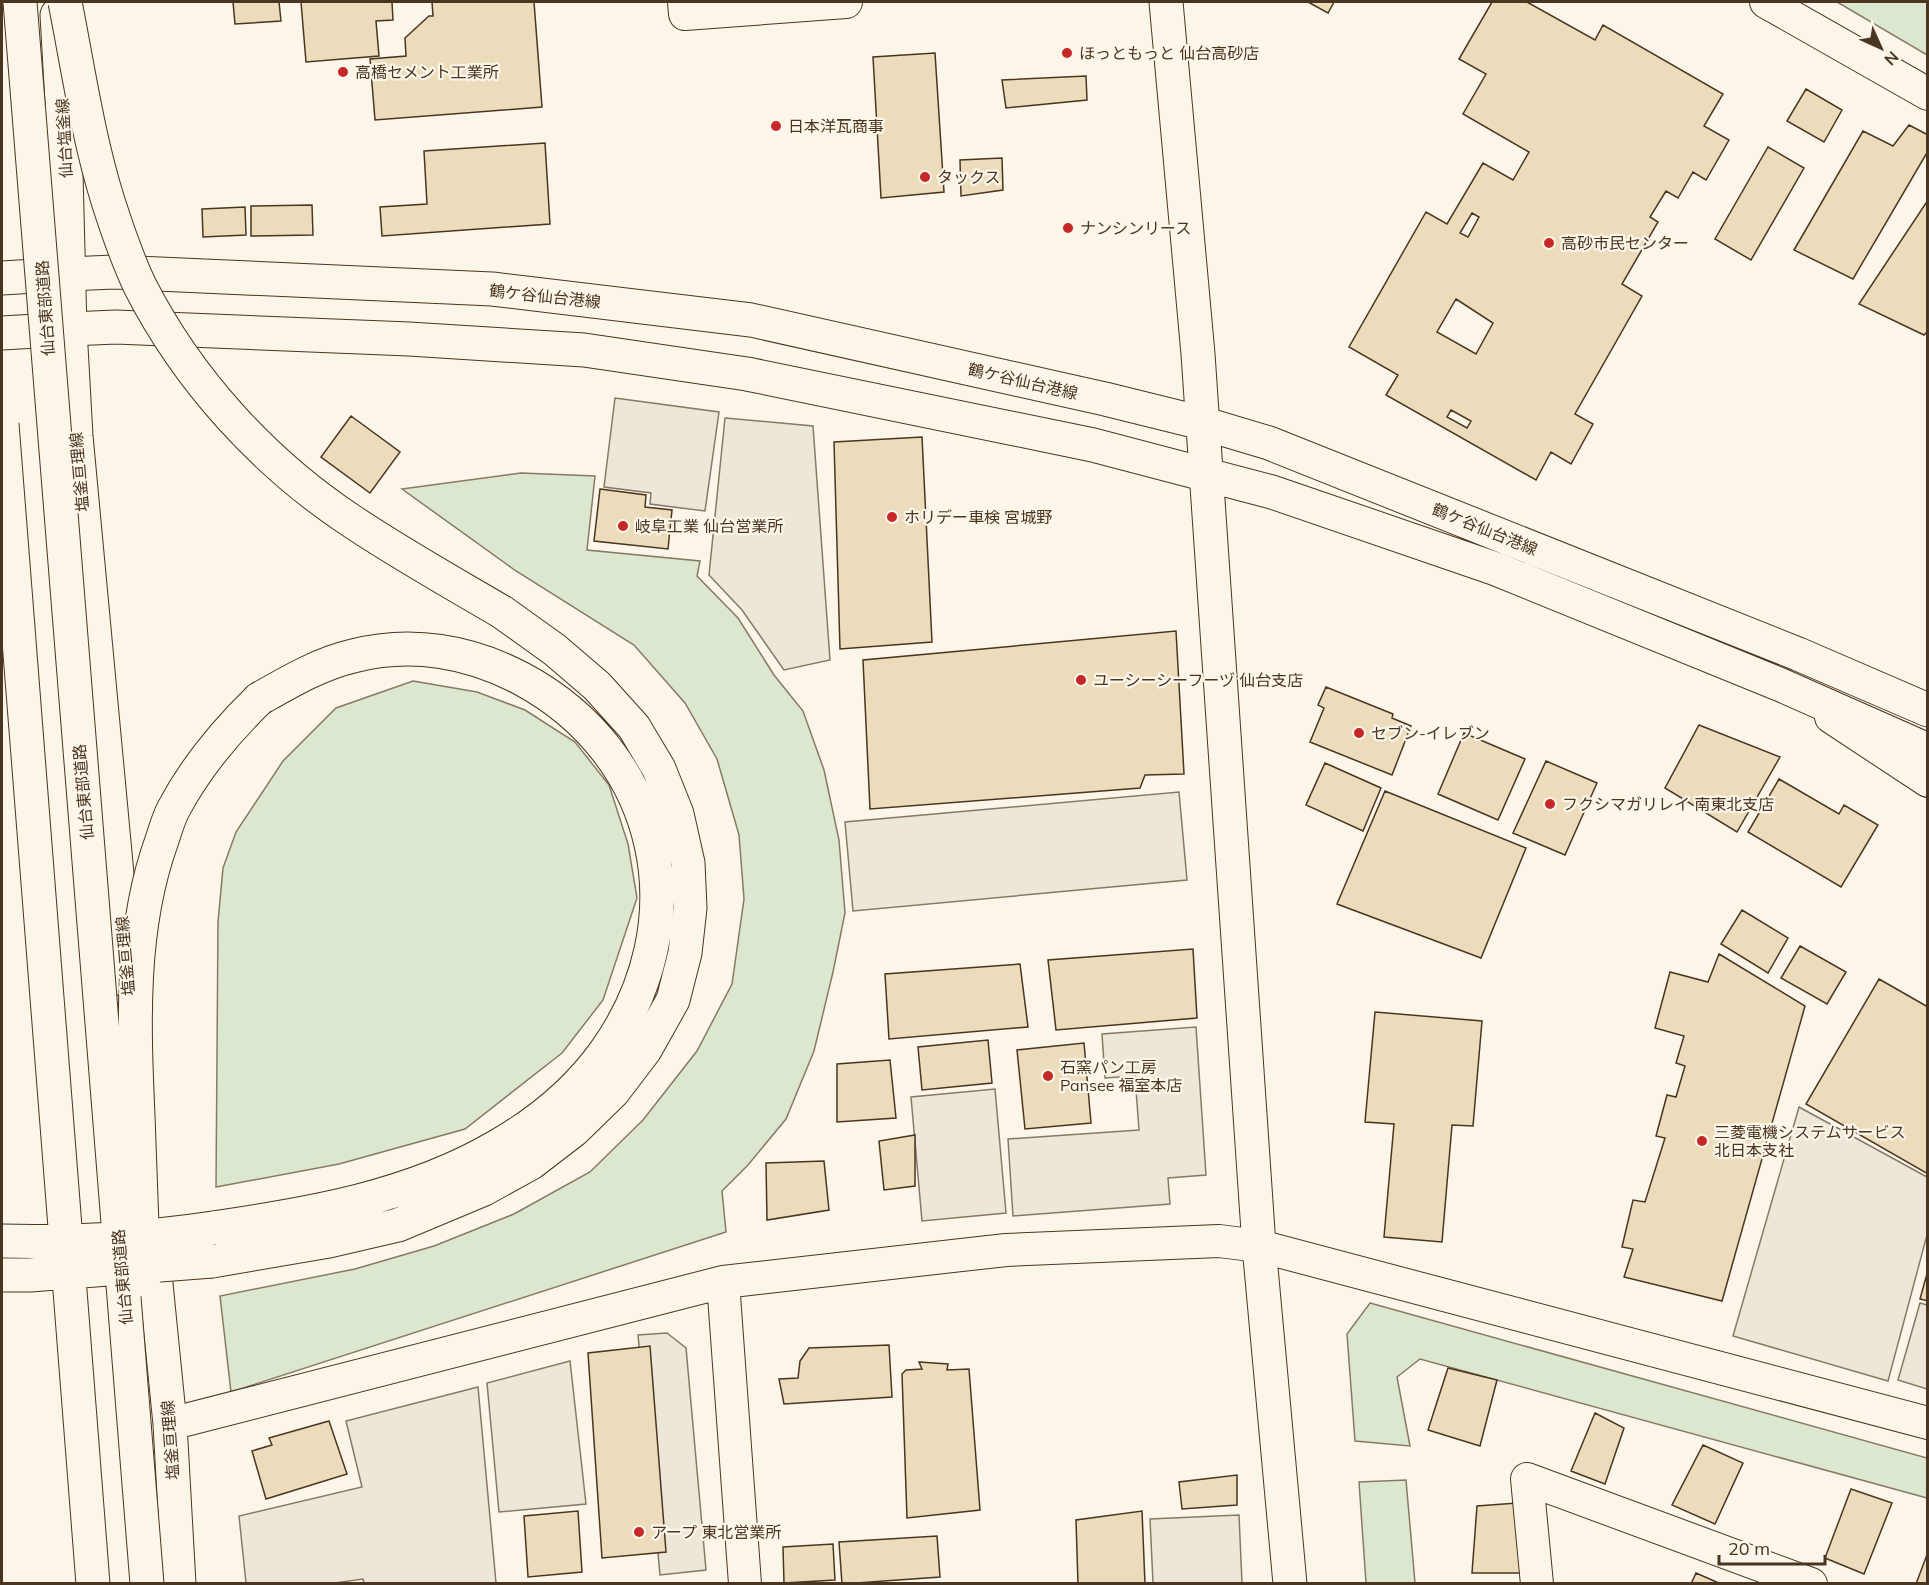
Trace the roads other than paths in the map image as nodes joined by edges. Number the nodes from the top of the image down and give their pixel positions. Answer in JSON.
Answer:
{"nodes":[{"id":1,"x":20,"y":2,"type":"edge"},
{"id":2,"x":56,"y":2,"type":"edge"},
{"id":3,"x":65,"y":2,"type":"edge"},
{"id":4,"x":684,"y":2,"type":"edge"},
{"id":5,"x":846,"y":2,"type":"edge"},
{"id":6,"x":1166,"y":2,"type":"edge"},
{"id":7,"x":1766,"y":2,"type":"edge"},
{"id":8,"x":1928,"y":94,"type":"edge"},
{"id":9,"x":68,"y":274,"type":"junction"},
{"id":10,"x":2,"y":278,"type":"edge"},
{"id":11,"x":70,"y":329,"type":"junction"},
{"id":12,"x":2,"y":333,"type":"edge"},
{"id":13,"x":1202,"y":423,"type":"junction"},
{"id":14,"x":2,"y":424,"type":"edge"},
{"id":15,"x":1206,"y":474,"type":"junction"},
{"id":16,"x":2,"y":621,"type":"edge"},
{"id":17,"x":1781,"y":685,"type":"junction"},
{"id":18,"x":1928,"y":710,"type":"edge"},
{"id":19,"x":1928,"y":750,"type":"edge"},
{"id":20,"x":1928,"y":782,"type":"edge"},
{"id":21,"x":2,"y":1241,"type":"edge"},
{"id":22,"x":1259,"y":1246,"type":"junction"},
{"id":23,"x":2,"y":1275,"type":"edge"},
{"id":24,"x":723,"y":1282,"type":"junction"},
{"id":25,"x":1928,"y":1423,"type":"edge"},
{"id":26,"x":170,"y":1424,"type":"junction"},
{"id":27,"x":83,"y":1584,"type":"edge"},
{"id":28,"x":93,"y":1584,"type":"edge"},
{"id":29,"x":147,"y":1584,"type":"edge"},
{"id":30,"x":155,"y":1584,"type":"edge"},
{"id":31,"x":179,"y":1584,"type":"edge"},
{"id":32,"x":745,"y":1584,"type":"edge"},
{"id":33,"x":1290,"y":1584,"type":"edge"},
{"id":34,"x":1537,"y":1584,"type":"edge"},
{"id":35,"x":1811,"y":1584,"type":"edge"}],
"edges":[{"from":1,"to":29,"type":"main road","name":"仙台東部道路","bridge":true},
{"from":2,"to":9,"type":"main road","name":"仙台塩釜線"},
{"from":3,"to":23,"type":"main road","bridge":true},
{"from":4,"to":5,"type":"street"},
{"from":6,"to":13,"type":"main road"},
{"from":7,"to":8,"type":"street"},
{"from":9,"to":10,"type":"main road"},
{"from":9,"to":11,"type":"main road","name":"塩釜亘理線"},
{"from":9,"to":13,"type":"main road","name":"鶴ケ谷仙台港線"},
{"from":11,"to":12,"type":"main road"},
{"from":11,"to":15,"type":"main road","name":"鶴ケ谷仙台港線"},
{"from":11,"to":26,"type":"main road","name":"塩釜亘理線"},
{"from":13,"to":15,"type":"main road"},
{"from":13,"to":18,"type":"main road","name":"鶴ケ谷仙台港線"},
{"from":14,"to":28,"type":"main road","bridge":true},
{"from":15,"to":17,"type":"main road","name":"鶴ケ谷仙台港線"},
{"from":15,"to":22,"type":"main road"},
{"from":16,"to":27,"type":"main road"},
{"from":17,"to":19,"type":"main road","name":"鶴ケ谷仙台港線"},
{"from":17,"to":20,"type":"street"},
{"from":21,"to":30,"type":"main road","bridge":true},
{"from":22,"to":24,"type":"street"},
{"from":22,"to":25,"type":"street"},
{"from":22,"to":33,"type":"main road"},
{"from":24,"to":26,"type":"street"},
{"from":24,"to":32,"type":"street"},
{"from":26,"to":31,"type":"main road","name":"塩釜亘理線"},
{"from":34,"to":35,"type":"street"}]}
